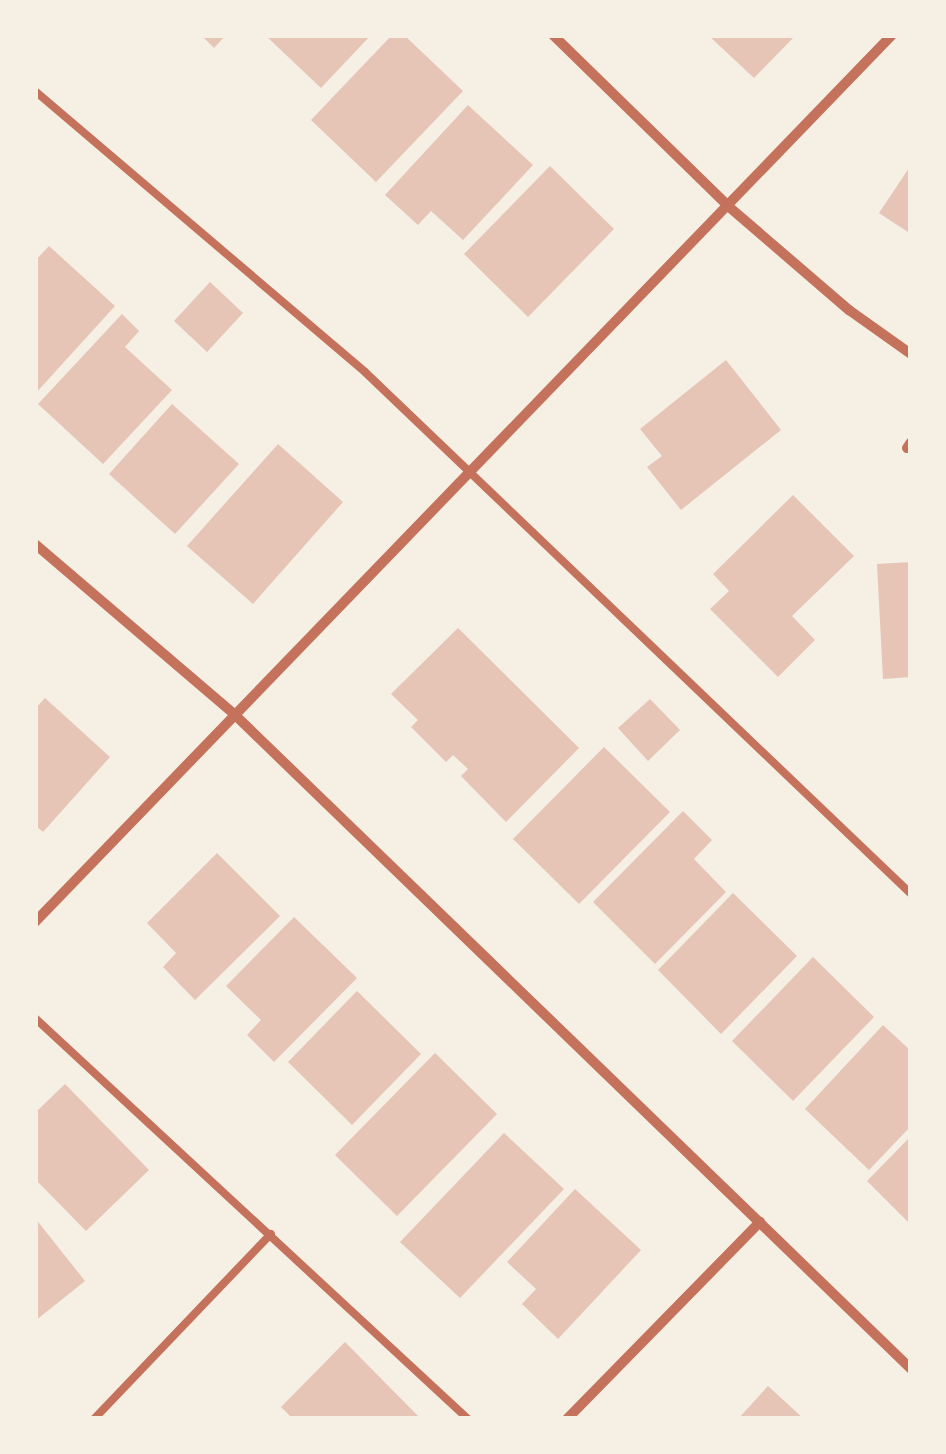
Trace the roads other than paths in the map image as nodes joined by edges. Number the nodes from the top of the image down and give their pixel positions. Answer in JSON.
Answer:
{"nodes":[{"id":1,"x":554,"y":35,"type":"edge"},
{"id":2,"x":892,"y":35,"type":"edge"},
{"id":3,"x":35,"y":90,"type":"edge"},
{"id":4,"x":728,"y":206,"type":"junction"},
{"id":5,"x":911,"y":354,"type":"edge"},
{"id":6,"x":470,"y":472,"type":"junction"},
{"id":7,"x":35,"y":544,"type":"edge"},
{"id":8,"x":235,"y":716,"type":"junction"},
{"id":9,"x":911,"y":894,"type":"edge"},
{"id":10,"x":35,"y":922,"type":"edge"},
{"id":11,"x":35,"y":1018,"type":"edge"},
{"id":12,"x":760,"y":1222,"type":"junction"},
{"id":13,"x":270,"y":1234,"type":"junction"},
{"id":14,"x":911,"y":1368,"type":"edge"},
{"id":15,"x":94,"y":1419,"type":"edge"},
{"id":16,"x":468,"y":1419,"type":"edge"},
{"id":17,"x":567,"y":1419,"type":"edge"}],
"edges":[{"from":1,"to":4,"type":"street"},
{"from":2,"to":4,"type":"street"},
{"from":3,"to":6,"type":"lane"},
{"from":4,"to":5,"type":"street"},
{"from":4,"to":6,"type":"street"},
{"from":6,"to":8,"type":"street"},
{"from":6,"to":9,"type":"lane"},
{"from":7,"to":8,"type":"street"},
{"from":8,"to":10,"type":"street"},
{"from":8,"to":12,"type":"street"},
{"from":11,"to":13,"type":"lane"},
{"from":12,"to":14,"type":"street"},
{"from":12,"to":17,"type":"street"},
{"from":13,"to":15,"type":"lane"},
{"from":13,"to":16,"type":"lane"}]}
